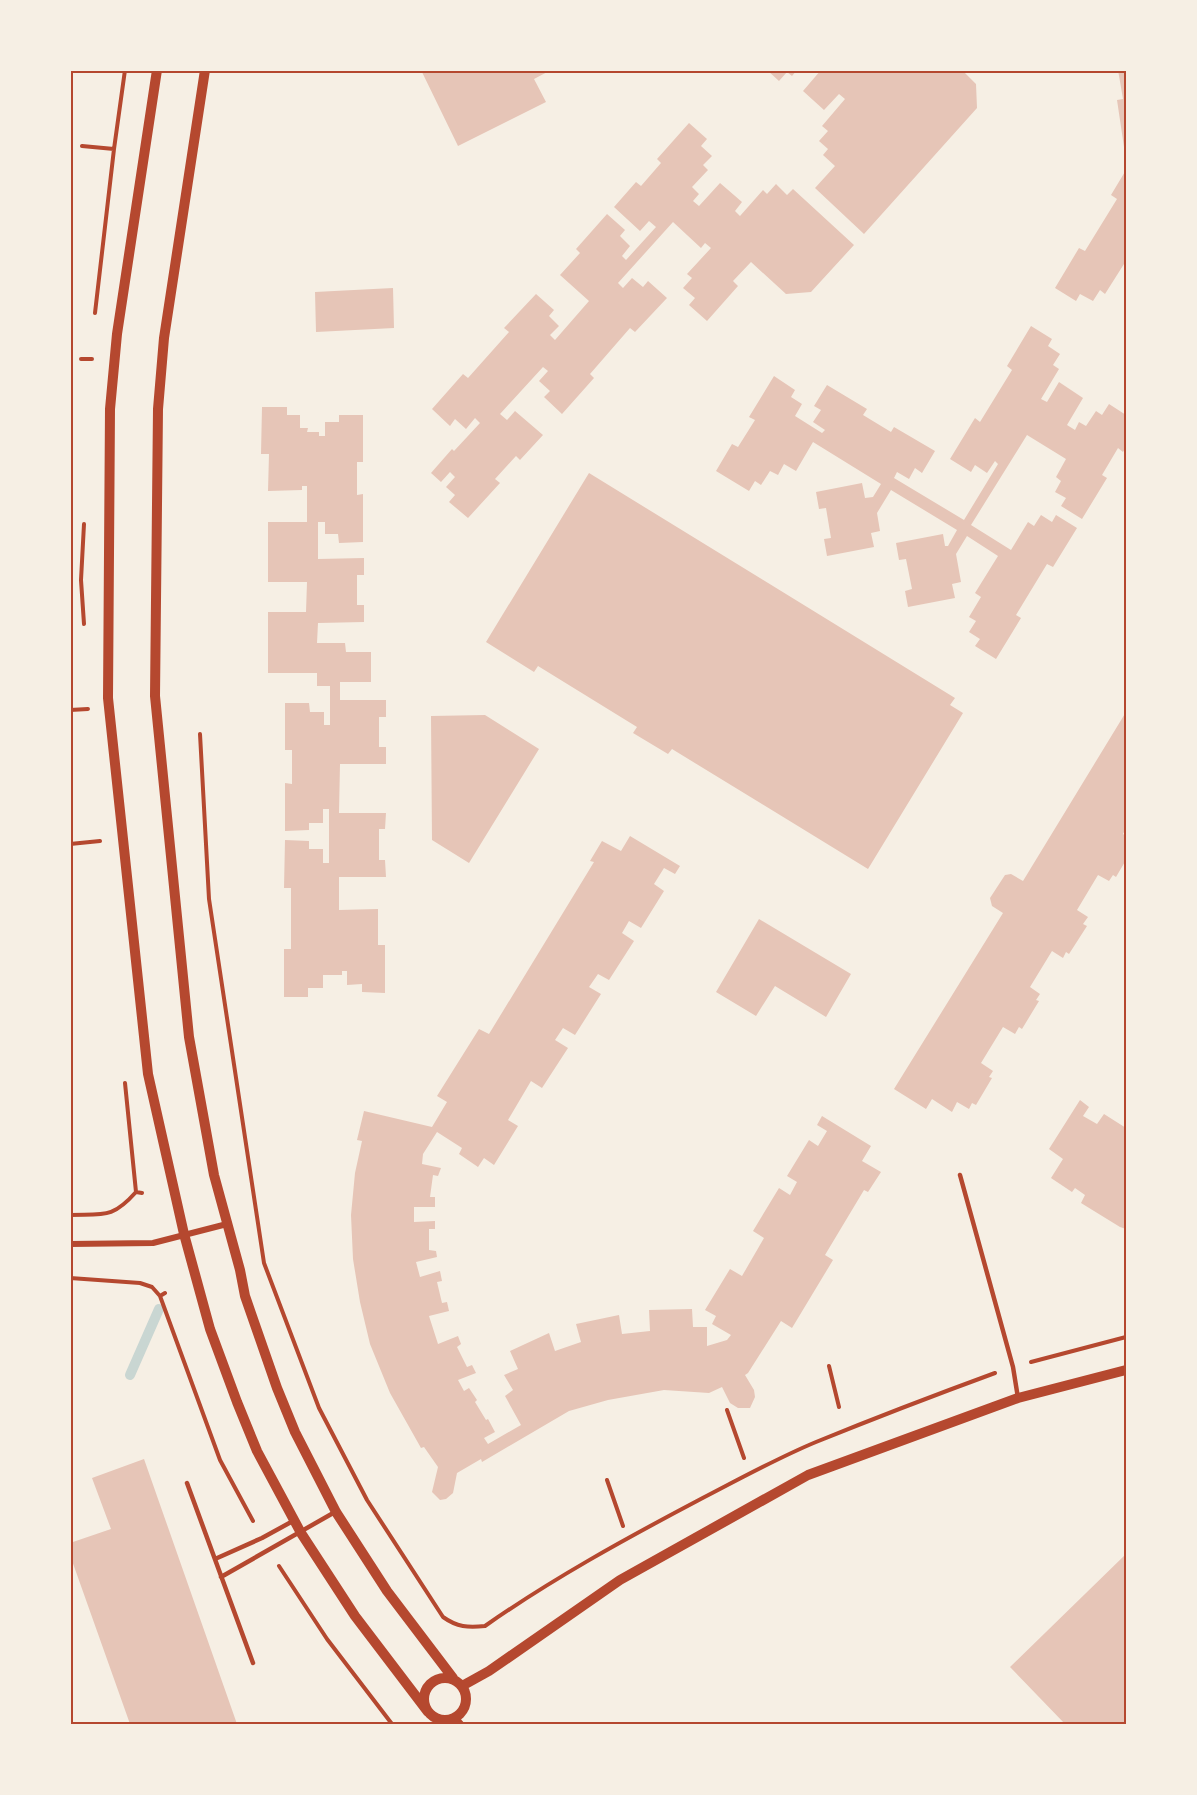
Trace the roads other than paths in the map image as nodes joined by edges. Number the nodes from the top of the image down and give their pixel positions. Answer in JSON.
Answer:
{"nodes":[{"id":1,"x":157,"y":70,"type":"edge"},
{"id":2,"x":204,"y":70,"type":"edge"},
{"id":3,"x":960,"y":1175,"type":"dead end"},
{"id":4,"x":227,"y":1224,"type":"junction"},
{"id":5,"x":184,"y":1234,"type":"junction"},
{"id":6,"x":70,"y":1244,"type":"edge"},
{"id":7,"x":1126,"y":1370,"type":"edge"},
{"id":8,"x":1018,"y":1398,"type":"junction"},
{"id":9,"x":187,"y":1483,"type":"dead end"},
{"id":10,"x":336,"y":1512,"type":"junction"},
{"id":11,"x":294,"y":1520,"type":"junction"},
{"id":12,"x":301,"y":1533,"type":"junction"},
{"id":13,"x":215,"y":1559,"type":"junction"},
{"id":14,"x":221,"y":1577,"type":"junction"},
{"id":15,"x":253,"y":1663,"type":"dead end"},
{"id":16,"x":453,"y":1678,"type":"junction"},
{"id":17,"x":462,"y":1686,"type":"junction"},
{"id":18,"x":428,"y":1712,"type":"junction"},
{"id":19,"x":459,"y":1721,"type":"edge"}],
"edges":[{"from":1,"to":5,"type":"street"},
{"from":2,"to":4,"type":"street"},
{"from":3,"to":8,"type":"lane"},
{"from":4,"to":5,"type":"street"},
{"from":4,"to":10,"type":"street"},
{"from":5,"to":6,"type":"street"},
{"from":5,"to":11,"type":"street"},
{"from":7,"to":8,"type":"street"},
{"from":8,"to":17,"type":"street"},
{"from":9,"to":13,"type":"lane"},
{"from":10,"to":12,"type":"lane"},
{"from":10,"to":16,"type":"street"},
{"from":11,"to":12,"type":"street"},
{"from":11,"to":13,"type":"lane"},
{"from":12,"to":14,"type":"lane"},
{"from":12,"to":18,"type":"street"},
{"from":13,"to":14,"type":"lane"},
{"from":14,"to":15,"type":"lane"},
{"from":16,"to":17,"type":"street"},
{"from":16,"to":18,"type":"street"},
{"from":17,"to":19,"type":"street"},
{"from":18,"to":19,"type":"street"}]}
